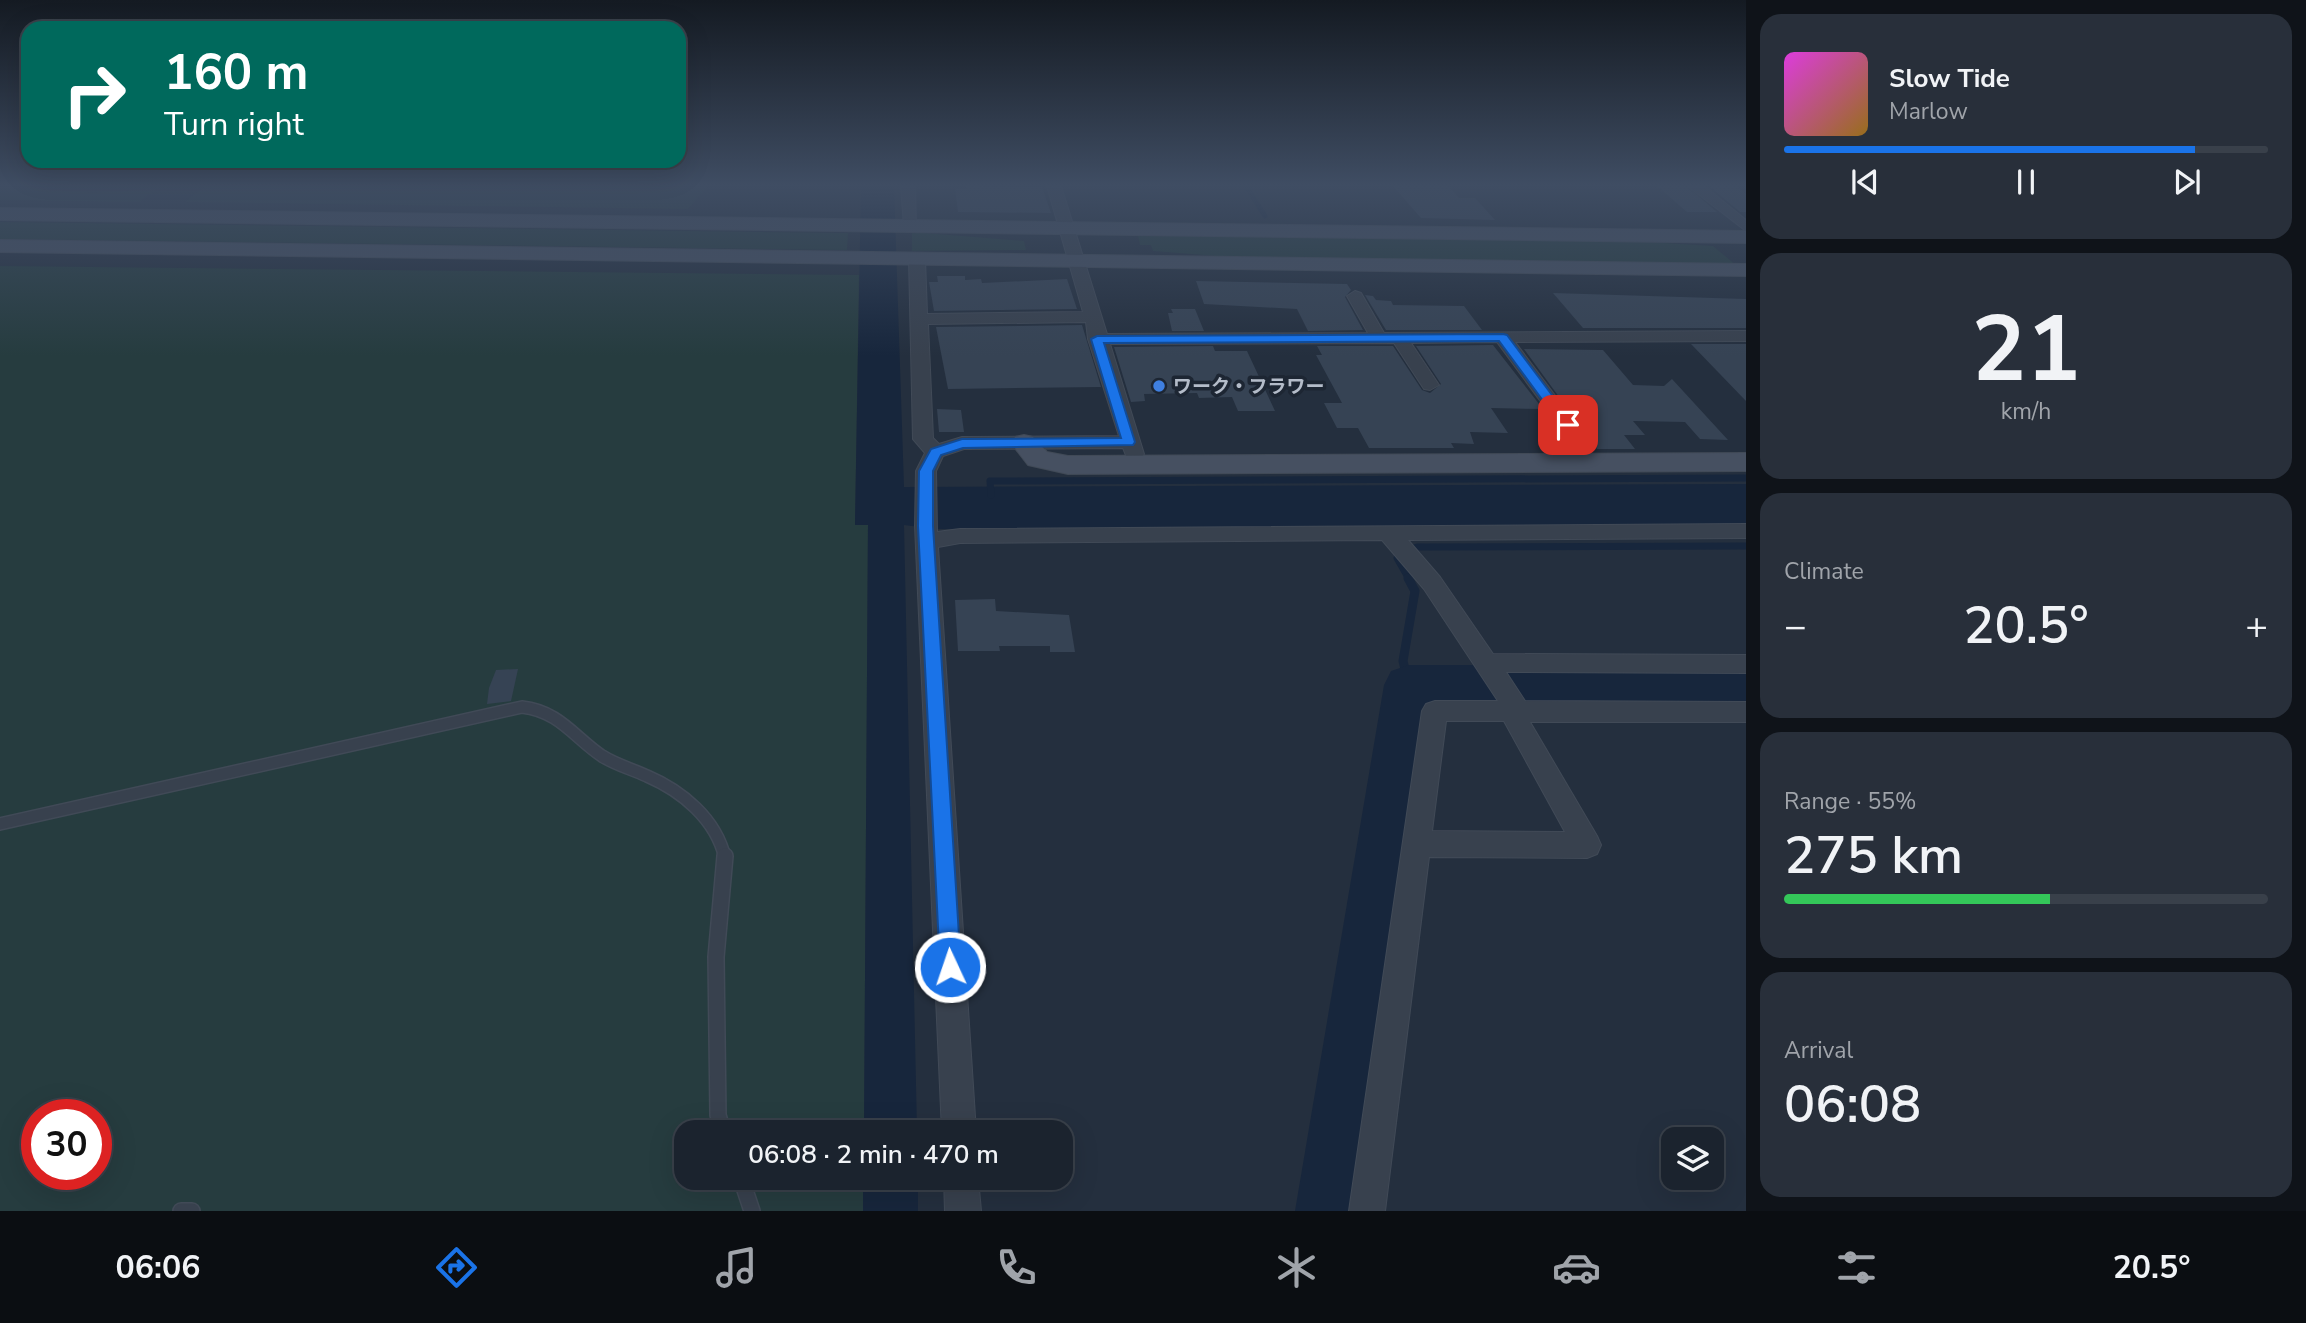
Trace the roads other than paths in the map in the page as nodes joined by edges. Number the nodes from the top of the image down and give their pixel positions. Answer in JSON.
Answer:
{"nodes":[{"id":1,"x":1071,"y":243,"type":"edge"},
{"id":2,"x":0,"y":246,"type":"edge"},
{"id":3,"x":911,"y":259,"type":"junction"},
{"id":4,"x":1077,"y":260,"type":"junction"},
{"id":5,"x":1746,"y":270,"type":"edge"},
{"id":6,"x":1355,"y":296,"type":"dead end"},
{"id":7,"x":1090,"y":317,"type":"junction"},
{"id":8,"x":918,"y":319,"type":"junction"},
{"id":9,"x":1746,"y":336,"type":"edge"},
{"id":10,"x":1379,"y":338,"type":"junction"},
{"id":11,"x":1399,"y":338,"type":"junction"},
{"id":12,"x":1503,"y":338,"type":"junction"},
{"id":13,"x":1097,"y":339,"type":"junction"},
{"id":14,"x":1430,"y":385,"type":"dead end"},
{"id":15,"x":1568,"y":425,"type":"dead end"},
{"id":16,"x":1024,"y":443,"type":"joint"},
{"id":17,"x":935,"y":452,"type":"junction"},
{"id":18,"x":1134,"y":453,"type":"junction"},
{"id":19,"x":1746,"y":462,"type":"edge"},
{"id":20,"x":1746,"y":531,"type":"edge"},
{"id":21,"x":927,"y":533,"type":"junction"},
{"id":22,"x":1401,"y":545,"type":"junction"},
{"id":23,"x":1746,"y":664,"type":"edge"},
{"id":24,"x":1491,"y":667,"type":"junction"},
{"id":25,"x":1513,"y":708,"type":"junction"},
{"id":26,"x":1746,"y":712,"type":"edge"},
{"id":27,"x":0,"y":824,"type":"edge"},
{"id":28,"x":1417,"y":844,"type":"junction"},
{"id":29,"x":719,"y":1120,"type":"edge"},
{"id":30,"x":958,"y":1120,"type":"edge"},
{"id":31,"x":745,"y":1190,"type":"edge"},
{"id":32,"x":962,"y":1190,"type":"edge"},
{"id":33,"x":181,"y":1211,"type":"edge"},
{"id":34,"x":192,"y":1211,"type":"edge"},
{"id":35,"x":752,"y":1211,"type":"edge"},
{"id":36,"x":963,"y":1211,"type":"edge"},
{"id":37,"x":1367,"y":1211,"type":"edge"}],
"edges":[{"from":1,"to":4,"type":"street"},
{"from":2,"to":3,"type":"street"},
{"from":3,"to":4,"type":"street"},
{"from":3,"to":8,"type":"street"},
{"from":4,"to":5,"type":"street"},
{"from":4,"to":7,"type":"street"},
{"from":6,"to":10,"type":"street"},
{"from":7,"to":8,"type":"street"},
{"from":7,"to":13,"type":"street"},
{"from":8,"to":17,"type":"street"},
{"from":9,"to":12,"type":"street"},
{"from":10,"to":11,"type":"street"},
{"from":10,"to":13,"type":"street"},
{"from":11,"to":12,"type":"street"},
{"from":11,"to":14,"type":"street"},
{"from":12,"to":15,"type":"street"},
{"from":13,"to":18,"type":"street"},
{"from":16,"to":17,"type":"street"},
{"from":16,"to":18,"type":"street"},
{"from":17,"to":21,"type":"street"},
{"from":18,"to":19,"type":"street"},
{"from":20,"to":22,"type":"street"},
{"from":21,"to":22,"type":"street"},
{"from":21,"to":30,"type":"street"},
{"from":22,"to":24,"type":"street"},
{"from":23,"to":24,"type":"street"},
{"from":24,"to":25,"type":"street"},
{"from":25,"to":26,"type":"street"},
{"from":25,"to":28,"type":"street"},
{"from":25,"to":28,"type":"street"},
{"from":27,"to":29,"type":"lane"},
{"from":28,"to":37,"type":"street"},
{"from":31,"to":35,"type":"lane"},
{"from":32,"to":36,"type":"street"},
{"from":33,"to":34,"type":"lane"}]}
